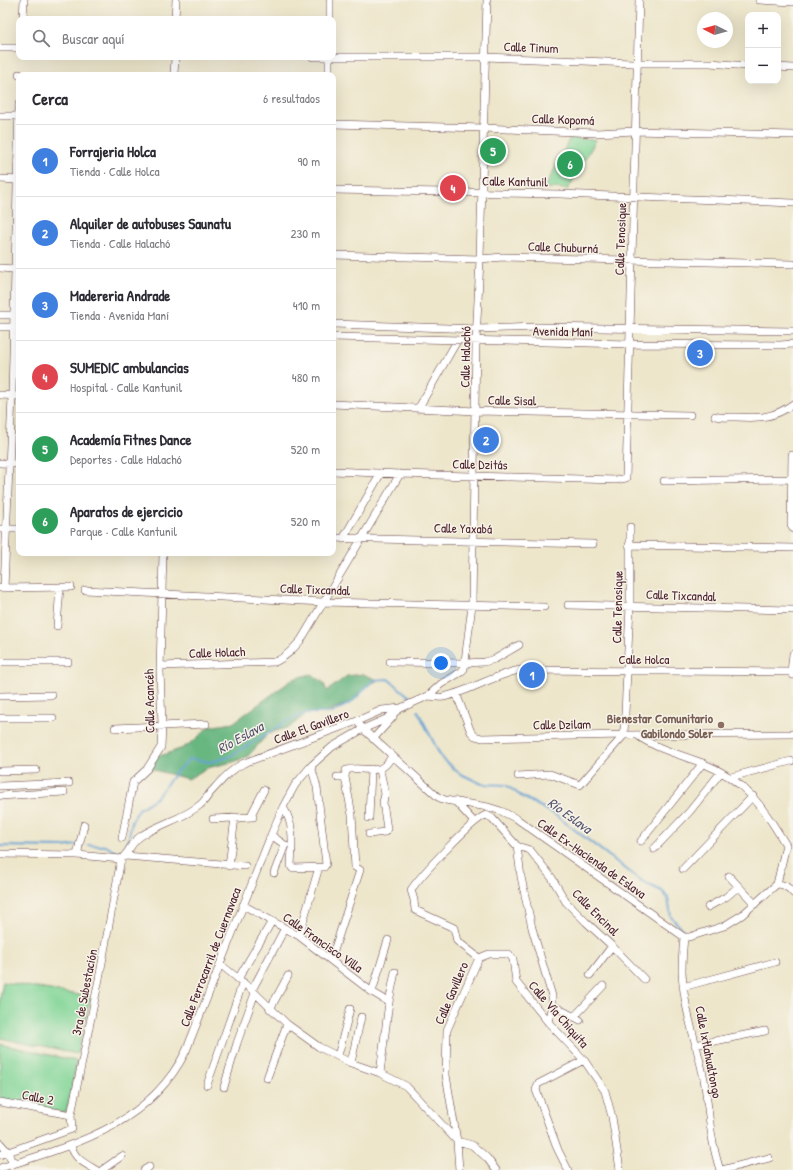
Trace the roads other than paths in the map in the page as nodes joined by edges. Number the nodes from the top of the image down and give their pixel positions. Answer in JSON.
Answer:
{"nodes":[{"id":1,"x":24,"y":0,"type":"edge"},
{"id":2,"x":176,"y":0,"type":"edge"},
{"id":3,"x":330,"y":0,"type":"edge"},
{"id":4,"x":487,"y":0,"type":"edge"},
{"id":5,"x":639,"y":0,"type":"edge"},
{"id":6,"x":759,"y":0,"type":"edge"},
{"id":7,"x":793,"y":2,"type":"edge"},
{"id":8,"x":23,"y":16,"type":"edge"},
{"id":9,"x":175,"y":16,"type":"edge"},
{"id":10,"x":330,"y":16,"type":"edge"},
{"id":11,"x":0,"y":48,"type":"edge"},
{"id":12,"x":16,"y":48,"type":"edge"},
{"id":13,"x":336,"y":57,"type":"edge"},
{"id":14,"x":486,"y":57,"type":"junction"},
{"id":15,"x":174,"y":60,"type":"edge"},
{"id":16,"x":329,"y":60,"type":"edge"},
{"id":17,"x":637,"y":63,"type":"junction"},
{"id":18,"x":745,"y":66,"type":"edge"},
{"id":19,"x":781,"y":67,"type":"edge"},
{"id":20,"x":793,"y":68,"type":"edge"},
{"id":21,"x":174,"y":72,"type":"edge"},
{"id":22,"x":329,"y":72,"type":"edge"},
{"id":23,"x":0,"y":116,"type":"edge"},
{"id":24,"x":16,"y":116,"type":"edge"},
{"id":25,"x":336,"y":124,"type":"edge"},
{"id":26,"x":484,"y":128,"type":"junction"},
{"id":27,"x":635,"y":131,"type":"junction"},
{"id":28,"x":793,"y":135,"type":"edge"},
{"id":29,"x":0,"y":179,"type":"edge"},
{"id":30,"x":16,"y":180,"type":"edge"},
{"id":31,"x":336,"y":190,"type":"edge"},
{"id":32,"x":482,"y":192,"type":"junction"},
{"id":33,"x":634,"y":197,"type":"junction"},
{"id":34,"x":793,"y":203,"type":"edge"},
{"id":35,"x":16,"y":253,"type":"edge"},
{"id":36,"x":336,"y":255,"type":"edge"},
{"id":37,"x":480,"y":259,"type":"junction"},
{"id":38,"x":632,"y":261,"type":"junction"},
{"id":39,"x":793,"y":264,"type":"edge"},
{"id":40,"x":0,"y":268,"type":"edge"},
{"id":41,"x":14,"y":269,"type":"junction"},
{"id":42,"x":0,"y":315,"type":"edge"},
{"id":43,"x":16,"y":315,"type":"edge"},
{"id":44,"x":336,"y":324,"type":"edge"},
{"id":45,"x":0,"y":327,"type":"edge"},
{"id":46,"x":16,"y":327,"type":"edge"},
{"id":47,"x":630,"y":328,"type":"junction"},
{"id":48,"x":477,"y":329,"type":"junction"},
{"id":49,"x":793,"y":331,"type":"edge"},
{"id":50,"x":336,"y":337,"type":"edge"},
{"id":51,"x":458,"y":341,"type":"junction"},
{"id":52,"x":476,"y":341,"type":"junction"},
{"id":53,"x":630,"y":344,"type":"junction"},
{"id":54,"x":793,"y":344,"type":"edge"},
{"id":55,"x":0,"y":395,"type":"edge"},
{"id":56,"x":16,"y":396,"type":"edge"},
{"id":57,"x":336,"y":404,"type":"edge"},
{"id":58,"x":793,"y":404,"type":"edge"},
{"id":59,"x":418,"y":409,"type":"junction"},
{"id":60,"x":476,"y":411,"type":"junction"},
{"id":61,"x":628,"y":414,"type":"junction"},
{"id":62,"x":690,"y":414,"type":"dead end"},
{"id":63,"x":715,"y":416,"type":"dead end"},
{"id":64,"x":792,"y":455,"type":"edge"},
{"id":65,"x":0,"y":463,"type":"edge"},
{"id":66,"x":8,"y":464,"type":"junction"},
{"id":67,"x":16,"y":464,"type":"edge"},
{"id":68,"x":336,"y":471,"type":"edge"},
{"id":69,"x":381,"y":473,"type":"junction"},
{"id":70,"x":400,"y":474,"type":"junction"},
{"id":71,"x":474,"y":475,"type":"junction"},
{"id":72,"x":626,"y":478,"type":"joint"},
{"id":73,"x":792,"y":479,"type":"edge"},
{"id":74,"x":664,"y":482,"type":"dead end"},
{"id":75,"x":630,"y":527,"type":"dead end"},
{"id":76,"x":4,"y":529,"type":"edge"},
{"id":77,"x":793,"y":529,"type":"edge"},
{"id":78,"x":16,"y":530,"type":"edge"},
{"id":79,"x":336,"y":538,"type":"edge"},
{"id":80,"x":343,"y":539,"type":"junction"},
{"id":81,"x":360,"y":539,"type":"junction"},
{"id":82,"x":474,"y":540,"type":"junction"},
{"id":83,"x":593,"y":544,"type":"dead end"},
{"id":84,"x":629,"y":545,"type":"junction"},
{"id":85,"x":793,"y":548,"type":"edge"},
{"id":86,"x":162,"y":556,"type":"edge"},
{"id":87,"x":60,"y":587,"type":"junction"},
{"id":88,"x":71,"y":587,"type":"dead end"},
{"id":89,"x":2,"y":588,"type":"edge"},
{"id":90,"x":85,"y":590,"type":"dead end"},
{"id":91,"x":162,"y":595,"type":"junction"},
{"id":92,"x":323,"y":602,"type":"junction"},
{"id":93,"x":472,"y":605,"type":"junction"},
{"id":94,"x":568,"y":605,"type":"dead end"},
{"id":95,"x":630,"y":606,"type":"junction"},
{"id":96,"x":544,"y":608,"type":"dead end"},
{"id":97,"x":793,"y":610,"type":"edge"},
{"id":98,"x":57,"y":626,"type":"dead end"},
{"id":99,"x":519,"y":645,"type":"dead end"},
{"id":100,"x":793,"y":654,"type":"edge"},
{"id":101,"x":0,"y":662,"type":"edge"},
{"id":102,"x":68,"y":662,"type":"dead end"},
{"id":103,"x":390,"y":662,"type":"dead end"},
{"id":104,"x":466,"y":663,"type":"junction"},
{"id":105,"x":160,"y":666,"type":"junction"},
{"id":106,"x":627,"y":671,"type":"junction"},
{"id":107,"x":792,"y":673,"type":"edge"},
{"id":108,"x":456,"y":693,"type":"junction"},
{"id":109,"x":52,"y":695,"type":"dead end"},
{"id":110,"x":0,"y":696,"type":"edge"},
{"id":111,"x":428,"y":696,"type":"junction"},
{"id":112,"x":401,"y":708,"type":"junction"},
{"id":113,"x":0,"y":718,"type":"edge"},
{"id":114,"x":53,"y":718,"type":"dead end"},
{"id":115,"x":357,"y":721,"type":"junction"},
{"id":116,"x":206,"y":724,"type":"dead end"},
{"id":117,"x":162,"y":726,"type":"junction"},
{"id":118,"x":116,"y":728,"type":"dead end"},
{"id":119,"x":363,"y":729,"type":"junction"},
{"id":120,"x":793,"y":734,"type":"edge"},
{"id":121,"x":624,"y":735,"type":"junction"},
{"id":122,"x":636,"y":735,"type":"junction"},
{"id":123,"x":373,"y":739,"type":"junction"},
{"id":124,"x":392,"y":756,"type":"junction"},
{"id":125,"x":792,"y":761,"type":"dead end"},
{"id":126,"x":703,"y":763,"type":"junction"},
{"id":127,"x":311,"y":766,"type":"junction"},
{"id":128,"x":371,"y":769,"type":"junction"},
{"id":129,"x":36,"y":770,"type":"dead end"},
{"id":130,"x":380,"y":770,"type":"junction"},
{"id":131,"x":0,"y":771,"type":"edge"},
{"id":132,"x":721,"y":772,"type":"junction"},
{"id":133,"x":345,"y":776,"type":"junction"},
{"id":134,"x":518,"y":776,"type":"dead end"},
{"id":135,"x":337,"y":777,"type":"dead end"},
{"id":136,"x":731,"y":777,"type":"junction"},
{"id":137,"x":69,"y":783,"type":"dead end"},
{"id":138,"x":0,"y":786,"type":"edge"},
{"id":139,"x":264,"y":790,"type":"dead end"},
{"id":140,"x":64,"y":792,"type":"dead end"},
{"id":141,"x":0,"y":796,"type":"edge"},
{"id":142,"x":753,"y":796,"type":"junction"},
{"id":143,"x":455,"y":801,"type":"junction"},
{"id":144,"x":283,"y":807,"type":"junction"},
{"id":145,"x":235,"y":818,"type":"junction"},
{"id":146,"x":369,"y":818,"type":"dead end"},
{"id":147,"x":213,"y":819,"type":"dead end"},
{"id":148,"x":474,"y":822,"type":"junction"},
{"id":149,"x":84,"y":825,"type":"dead end"},
{"id":150,"x":369,"y":834,"type":"dead end"},
{"id":151,"x":271,"y":835,"type":"junction"},
{"id":152,"x":122,"y":838,"type":"dead end"},
{"id":153,"x":641,"y":842,"type":"dead end"},
{"id":154,"x":793,"y":842,"type":"edge"},
{"id":155,"x":786,"y":845,"type":"junction"},
{"id":156,"x":517,"y":846,"type":"junction"},
{"id":157,"x":654,"y":849,"type":"dead end"},
{"id":158,"x":0,"y":854,"type":"edge"},
{"id":159,"x":77,"y":855,"type":"junction"},
{"id":160,"x":123,"y":857,"type":"junction"},
{"id":161,"x":229,"y":866,"type":"junction"},
{"id":162,"x":245,"y":866,"type":"dead end"},
{"id":163,"x":321,"y":867,"type":"junction"},
{"id":164,"x":683,"y":869,"type":"dead end"},
{"id":165,"x":274,"y":873,"type":"dead end"},
{"id":166,"x":729,"y":876,"type":"dead end"},
{"id":167,"x":777,"y":884,"type":"junction"},
{"id":168,"x":738,"y":887,"type":"junction"},
{"id":169,"x":793,"y":893,"type":"edge"},
{"id":170,"x":755,"y":904,"type":"junction"},
{"id":171,"x":243,"y":905,"type":"junction"},
{"id":172,"x":708,"y":907,"type":"dead end"},
{"id":173,"x":272,"y":921,"type":"junction"},
{"id":174,"x":285,"y":928,"type":"junction"},
{"id":175,"x":299,"y":936,"type":"junction"},
{"id":176,"x":684,"y":937,"type":"junction"},
{"id":177,"x":388,"y":940,"type":"dead end"},
{"id":178,"x":612,"y":946,"type":"junction"},
{"id":179,"x":479,"y":958,"type":"junction"},
{"id":180,"x":513,"y":959,"type":"joint"},
{"id":181,"x":331,"y":960,"type":"junction"},
{"id":182,"x":775,"y":962,"type":"dead end"},
{"id":183,"x":220,"y":964,"type":"junction"},
{"id":184,"x":395,"y":972,"type":"dead end"},
{"id":185,"x":590,"y":975,"type":"dead end"},
{"id":186,"x":288,"y":976,"type":"dead end"},
{"id":187,"x":644,"y":979,"type":"dead end"},
{"id":188,"x":240,"y":981,"type":"junction"},
{"id":189,"x":603,"y":986,"type":"dead end"},
{"id":190,"x":683,"y":987,"type":"junction"},
{"id":191,"x":254,"y":992,"type":"junction"},
{"id":192,"x":372,"y":992,"type":"junction"},
{"id":193,"x":389,"y":1002,"type":"junction"},
{"id":194,"x":552,"y":1005,"type":"junction"},
{"id":195,"x":270,"y":1009,"type":"junction"},
{"id":196,"x":350,"y":1009,"type":"dead end"},
{"id":197,"x":361,"y":1017,"type":"dead end"},
{"id":198,"x":548,"y":1022,"type":"junction"},
{"id":199,"x":287,"y":1024,"type":"junction"},
{"id":200,"x":765,"y":1031,"type":"dead end"},
{"id":201,"x":695,"y":1045,"type":"junction"},
{"id":202,"x":338,"y":1056,"type":"junction"},
{"id":203,"x":584,"y":1060,"type":"junction"},
{"id":204,"x":351,"y":1062,"type":"junction"},
{"id":205,"x":380,"y":1073,"type":"junction"},
{"id":206,"x":267,"y":1078,"type":"dead end"},
{"id":207,"x":207,"y":1085,"type":"dead end"},
{"id":208,"x":224,"y":1087,"type":"dead end"},
{"id":209,"x":0,"y":1102,"type":"edge"},
{"id":210,"x":71,"y":1115,"type":"junction"},
{"id":211,"x":456,"y":1141,"type":"junction"},
{"id":212,"x":0,"y":1143,"type":"edge"},
{"id":213,"x":71,"y":1146,"type":"junction"},
{"id":214,"x":8,"y":1152,"type":"junction"},
{"id":215,"x":0,"y":1155,"type":"edge"},
{"id":216,"x":122,"y":1156,"type":"dead end"},
{"id":217,"x":769,"y":1158,"type":"dead end"},
{"id":218,"x":17,"y":1162,"type":"junction"},
{"id":219,"x":0,"y":1168,"type":"edge"},
{"id":220,"x":96,"y":1170,"type":"edge"},
{"id":221,"x":102,"y":1170,"type":"edge"},
{"id":222,"x":459,"y":1170,"type":"edge"},
{"id":223,"x":496,"y":1170,"type":"edge"},
{"id":224,"x":568,"y":1170,"type":"edge"},
{"id":225,"x":620,"y":1170,"type":"edge"},
{"id":226,"x":721,"y":1170,"type":"edge"}],
"edges":[{"from":1,"to":8,"type":"street"},
{"from":2,"to":9,"type":"street"},
{"from":3,"to":10,"type":"street"},
{"from":4,"to":14,"type":"street","name":"Calle Halachó"},
{"from":5,"to":17,"type":"street","name":"Calle Tenosique"},
{"from":6,"to":7,"type":"street"},
{"from":11,"to":12,"type":"street"},
{"from":13,"to":14,"type":"street","name":"Calle Tinum"},
{"from":14,"to":17,"type":"street","name":"Calle Tinum"},
{"from":14,"to":26,"type":"street","name":"Calle Halachó"},
{"from":15,"to":21,"type":"street"},
{"from":16,"to":22,"type":"street"},
{"from":17,"to":18,"type":"street","name":"Calle Tinum"},
{"from":17,"to":27,"type":"street","name":"Calle Tenosique"},
{"from":19,"to":20,"type":"street"},
{"from":23,"to":24,"type":"street"},
{"from":25,"to":26,"type":"street","name":"Calle Kopomá"},
{"from":26,"to":27,"type":"street","name":"Calle Kopomá"},
{"from":26,"to":32,"type":"street","name":"Calle Halachó"},
{"from":27,"to":28,"type":"street","name":"Calle Kopomá"},
{"from":27,"to":33,"type":"street","name":"Calle Tenosique"},
{"from":29,"to":30,"type":"street"},
{"from":31,"to":32,"type":"street","name":"Calle Kantunil"},
{"from":32,"to":33,"type":"street","name":"Calle Kantunil"},
{"from":32,"to":37,"type":"street","name":"Calle Halachó"},
{"from":33,"to":34,"type":"street","name":"Calle Kantunil"},
{"from":33,"to":38,"type":"street","name":"Calle Tenosique"},
{"from":35,"to":41,"type":"street"},
{"from":36,"to":37,"type":"street","name":"Calle Chuburná"},
{"from":37,"to":38,"type":"street","name":"Calle Chuburná"},
{"from":37,"to":48,"type":"street","name":"Calle Halachó"},
{"from":38,"to":39,"type":"street","name":"Calle Chuburná"},
{"from":38,"to":47,"type":"street","name":"Calle Tenosique"},
{"from":40,"to":41,"type":"street"},
{"from":41,"to":43,"type":"street"},
{"from":42,"to":43,"type":"street"},
{"from":43,"to":46,"type":"street"},
{"from":44,"to":48,"type":"street","name":"Avenida Maní"},
{"from":45,"to":46,"type":"street"},
{"from":46,"to":56,"type":"street"},
{"from":47,"to":48,"type":"street","name":"Avenida Maní"},
{"from":47,"to":49,"type":"street","name":"Avenida Maní"},
{"from":47,"to":53,"type":"street","name":"Calle Tenosique"},
{"from":48,"to":52,"type":"street","name":"Calle Halachó"},
{"from":50,"to":51,"type":"street","name":"Avenida Maní"},
{"from":51,"to":52,"type":"street","name":"Avenida Maní"},
{"from":51,"to":59,"type":"street"},
{"from":52,"to":53,"type":"street","name":"Avenida Maní"},
{"from":52,"to":60,"type":"street","name":"Calle Halachó"},
{"from":53,"to":54,"type":"street","name":"Avenida Maní"},
{"from":53,"to":61,"type":"street","name":"Calle Tenosique"},
{"from":55,"to":56,"type":"street"},
{"from":56,"to":66,"type":"street"},
{"from":57,"to":59,"type":"street","name":"Calle Sisal"},
{"from":58,"to":63,"type":"street"},
{"from":59,"to":60,"type":"street","name":"Calle Sisal"},
{"from":60,"to":61,"type":"street","name":"Calle Sisal"},
{"from":60,"to":71,"type":"street","name":"Calle Halachó"},
{"from":61,"to":62,"type":"street","name":"Calle Sisal"},
{"from":61,"to":72,"type":"street","name":"Calle Tenosique"},
{"from":64,"to":73,"type":"street"},
{"from":65,"to":66,"type":"street"},
{"from":66,"to":67,"type":"street"},
{"from":66,"to":76,"type":"street"},
{"from":68,"to":69,"type":"street","name":"Calle Dzitás"},
{"from":69,"to":70,"type":"street","name":"Calle Dzitás"},
{"from":69,"to":80,"type":"street"},
{"from":70,"to":71,"type":"street","name":"Calle Dzitás"},
{"from":70,"to":81,"type":"street"},
{"from":71,"to":72,"type":"street","name":"Calle Dzitás"},
{"from":71,"to":82,"type":"street","name":"Calle Halachó"},
{"from":73,"to":74,"type":"street"},
{"from":73,"to":77,"type":"street"},
{"from":75,"to":84,"type":"street","name":"Calle Tenosique"},
{"from":76,"to":78,"type":"street"},
{"from":76,"to":89,"type":"street"},
{"from":79,"to":80,"type":"street","name":"Calle Yaxabá"},
{"from":80,"to":81,"type":"street","name":"Calle Yaxabá"},
{"from":81,"to":82,"type":"street","name":"Calle Yaxabá"},
{"from":81,"to":92,"type":"street"},
{"from":82,"to":83,"type":"street","name":"Calle Yaxabá"},
{"from":82,"to":93,"type":"street","name":"Calle Halachó"},
{"from":84,"to":85,"type":"street"},
{"from":84,"to":95,"type":"street","name":"Calle Tenosique"},
{"from":86,"to":91,"type":"street","name":"Calle Acancéh"},
{"from":87,"to":88,"type":"street"},
{"from":87,"to":89,"type":"street"},
{"from":87,"to":98,"type":"street"},
{"from":90,"to":91,"type":"street","name":"Calle Tixcandal"},
{"from":91,"to":92,"type":"street","name":"Calle Tixcandal"},
{"from":91,"to":105,"type":"street","name":"Calle Acancéh"},
{"from":92,"to":93,"type":"street","name":"Calle Tixcandal"},
{"from":92,"to":105,"type":"street","name":"Calle Holach"},
{"from":93,"to":96,"type":"street","name":"Calle Tixcandal"},
{"from":93,"to":104,"type":"street","name":"Calle Halachó"},
{"from":94,"to":95,"type":"street","name":"Calle Tixcandal"},
{"from":95,"to":97,"type":"street","name":"Calle Tixcandal"},
{"from":95,"to":106,"type":"street","name":"Calle Tenosique"},
{"from":99,"to":104,"type":"street"},
{"from":100,"to":107,"type":"street"},
{"from":101,"to":102,"type":"street"},
{"from":103,"to":104,"type":"street"},
{"from":104,"to":111,"type":"street"},
{"from":105,"to":117,"type":"street","name":"Calle Acancéh"},
{"from":106,"to":107,"type":"street","name":"Calle Holca"},
{"from":106,"to":108,"type":"street","name":"Calle Holca"},
{"from":106,"to":121,"type":"street","name":"Calle Tenosique"},
{"from":108,"to":111,"type":"street"},
{"from":108,"to":121,"type":"street","name":"Calle Dzilam"},
{"from":109,"to":110,"type":"street"},
{"from":111,"to":112,"type":"street"},
{"from":112,"to":115,"type":"street","name":"Calle El Gavillero"},
{"from":112,"to":119,"type":"street","name":"Calle Ferrocarril de Cuernavaca"},
{"from":112,"to":123,"type":"street"},
{"from":113,"to":114,"type":"street"},
{"from":115,"to":119,"type":"street","name":"Calle Ex-Hacienda de Eslava"},
{"from":115,"to":160,"type":"street","name":"Calle El Gavillero"},
{"from":116,"to":117,"type":"street"},
{"from":117,"to":118,"type":"street"},
{"from":117,"to":152,"type":"street","name":"Calle Acancéh"},
{"from":119,"to":123,"type":"street","name":"Calle Ex-Hacienda de Eslava"},
{"from":119,"to":127,"type":"street","name":"Calle Ferrocarril de Cuernavaca"},
{"from":120,"to":122,"type":"street","name":"Calle Dzilam"},
{"from":121,"to":122,"type":"street","name":"Calle Dzilam"},
{"from":121,"to":134,"type":"street"},
{"from":122,"to":126,"type":"street"},
{"from":123,"to":124,"type":"street","name":"Calle Ex-Hacienda de Eslava"},
{"from":124,"to":130,"type":"street"},
{"from":124,"to":143,"type":"street","name":"Calle Ex-Hacienda de Eslava"},
{"from":125,"to":136,"type":"street"},
{"from":126,"to":132,"type":"street"},
{"from":126,"to":153,"type":"street"},
{"from":127,"to":144,"type":"street","name":"Calle Ferrocarril de Cuernavaca"},
{"from":127,"to":163,"type":"street"},
{"from":128,"to":130,"type":"street"},
{"from":128,"to":133,"type":"street"},
{"from":128,"to":146,"type":"street"},
{"from":129,"to":131,"type":"street"},
{"from":130,"to":150,"type":"street"},
{"from":132,"to":136,"type":"street"},
{"from":132,"to":157,"type":"street"},
{"from":133,"to":135,"type":"street"},
{"from":133,"to":181,"type":"street"},
{"from":136,"to":142,"type":"street"},
{"from":137,"to":138,"type":"street"},
{"from":139,"to":145,"type":"street"},
{"from":140,"to":141,"type":"street"},
{"from":142,"to":155,"type":"street"},
{"from":142,"to":164,"type":"street"},
{"from":143,"to":148,"type":"street"},
{"from":143,"to":176,"type":"street","name":"Calle Ex-Hacienda de Eslava"},
{"from":144,"to":151,"type":"street","name":"Calle Ferrocarril de Cuernavaca"},
{"from":144,"to":163,"type":"street"},
{"from":145,"to":147,"type":"street"},
{"from":145,"to":161,"type":"street"},
{"from":148,"to":156,"type":"street"},
{"from":148,"to":179,"type":"street"},
{"from":149,"to":159,"type":"street"},
{"from":151,"to":165,"type":"street"},
{"from":151,"to":171,"type":"street","name":"Calle Ferrocarril de Cuernavaca"},
{"from":154,"to":155,"type":"street"},
{"from":155,"to":167,"type":"street"},
{"from":156,"to":178,"type":"street","name":"Calle Encinal"},
{"from":156,"to":194,"type":"street"},
{"from":158,"to":159,"type":"street"},
{"from":159,"to":160,"type":"street"},
{"from":160,"to":161,"type":"street"},
{"from":160,"to":210,"type":"street","name":"3ra de Subestación"},
{"from":161,"to":162,"type":"street"},
{"from":163,"to":175,"type":"street"},
{"from":166,"to":168,"type":"street"},
{"from":167,"to":169,"type":"street"},
{"from":167,"to":170,"type":"street"},
{"from":168,"to":170,"type":"street"},
{"from":168,"to":172,"type":"street"},
{"from":170,"to":176,"type":"street"},
{"from":171,"to":173,"type":"street","name":"Calle Francisco Villa"},
{"from":171,"to":183,"type":"street","name":"Calle Ferrocarril de Cuernavaca"},
{"from":173,"to":174,"type":"street","name":"Calle Francisco Villa"},
{"from":173,"to":188,"type":"street"},
{"from":174,"to":175,"type":"street","name":"Calle Francisco Villa"},
{"from":174,"to":191,"type":"street"},
{"from":175,"to":181,"type":"street","name":"Calle Francisco Villa"},
{"from":176,"to":190,"type":"street","name":"Calle Ixtlahualtongo"},
{"from":177,"to":192,"type":"street"},
{"from":178,"to":185,"type":"street"},
{"from":178,"to":187,"type":"street","name":"Calle Encinal"},
{"from":179,"to":180,"type":"street","name":"Calle Gavillero"},
{"from":179,"to":211,"type":"street","name":"Calle Gavillero"},
{"from":180,"to":198,"type":"street","name":"Calle Vía Chiquita"},
{"from":181,"to":192,"type":"street","name":"Calle Francisco Villa"},
{"from":182,"to":190,"type":"street"},
{"from":183,"to":188,"type":"street"},
{"from":183,"to":213,"type":"street","name":"Calle Ferrocarril de Cuernavaca"},
{"from":184,"to":193,"type":"street"},
{"from":186,"to":195,"type":"street"},
{"from":188,"to":191,"type":"street"},
{"from":188,"to":207,"type":"street"},
{"from":189,"to":194,"type":"street"},
{"from":190,"to":201,"type":"street","name":"Calle Ixtlahualtongo"},
{"from":191,"to":195,"type":"street"},
{"from":191,"to":208,"type":"street"},
{"from":192,"to":193,"type":"street","name":"Calle Francisco Villa"},
{"from":193,"to":205,"type":"street"},
{"from":194,"to":198,"type":"street"},
{"from":195,"to":199,"type":"street"},
{"from":196,"to":202,"type":"street"},
{"from":197,"to":204,"type":"street"},
{"from":198,"to":203,"type":"street","name":"Calle Vía Chiquita"},
{"from":199,"to":202,"type":"street"},
{"from":199,"to":206,"type":"street"},
{"from":200,"to":201,"type":"street"},
{"from":201,"to":226,"type":"street","name":"Calle Ixtlahualtongo"},
{"from":202,"to":204,"type":"street"},
{"from":203,"to":224,"type":"street","name":"Calle Vía Chiquita"},
{"from":203,"to":225,"type":"street"},
{"from":204,"to":205,"type":"street"},
{"from":205,"to":211,"type":"street"},
{"from":209,"to":210,"type":"street","name":"Calle 2"},
{"from":210,"to":214,"type":"street","name":"3ra de Subestación"},
{"from":211,"to":222,"type":"street","name":"Calle Gavillero"},
{"from":211,"to":223,"type":"street"},
{"from":212,"to":214,"type":"street"},
{"from":213,"to":218,"type":"street","name":"Calle Ferrocarril de Cuernavaca"},
{"from":213,"to":220,"type":"street"},
{"from":214,"to":215,"type":"street"},
{"from":214,"to":218,"type":"street"},
{"from":216,"to":221,"type":"street"},
{"from":217,"to":226,"type":"street"},
{"from":218,"to":219,"type":"street","name":"Calle Ferrocarril de Cuernavaca"}]}
